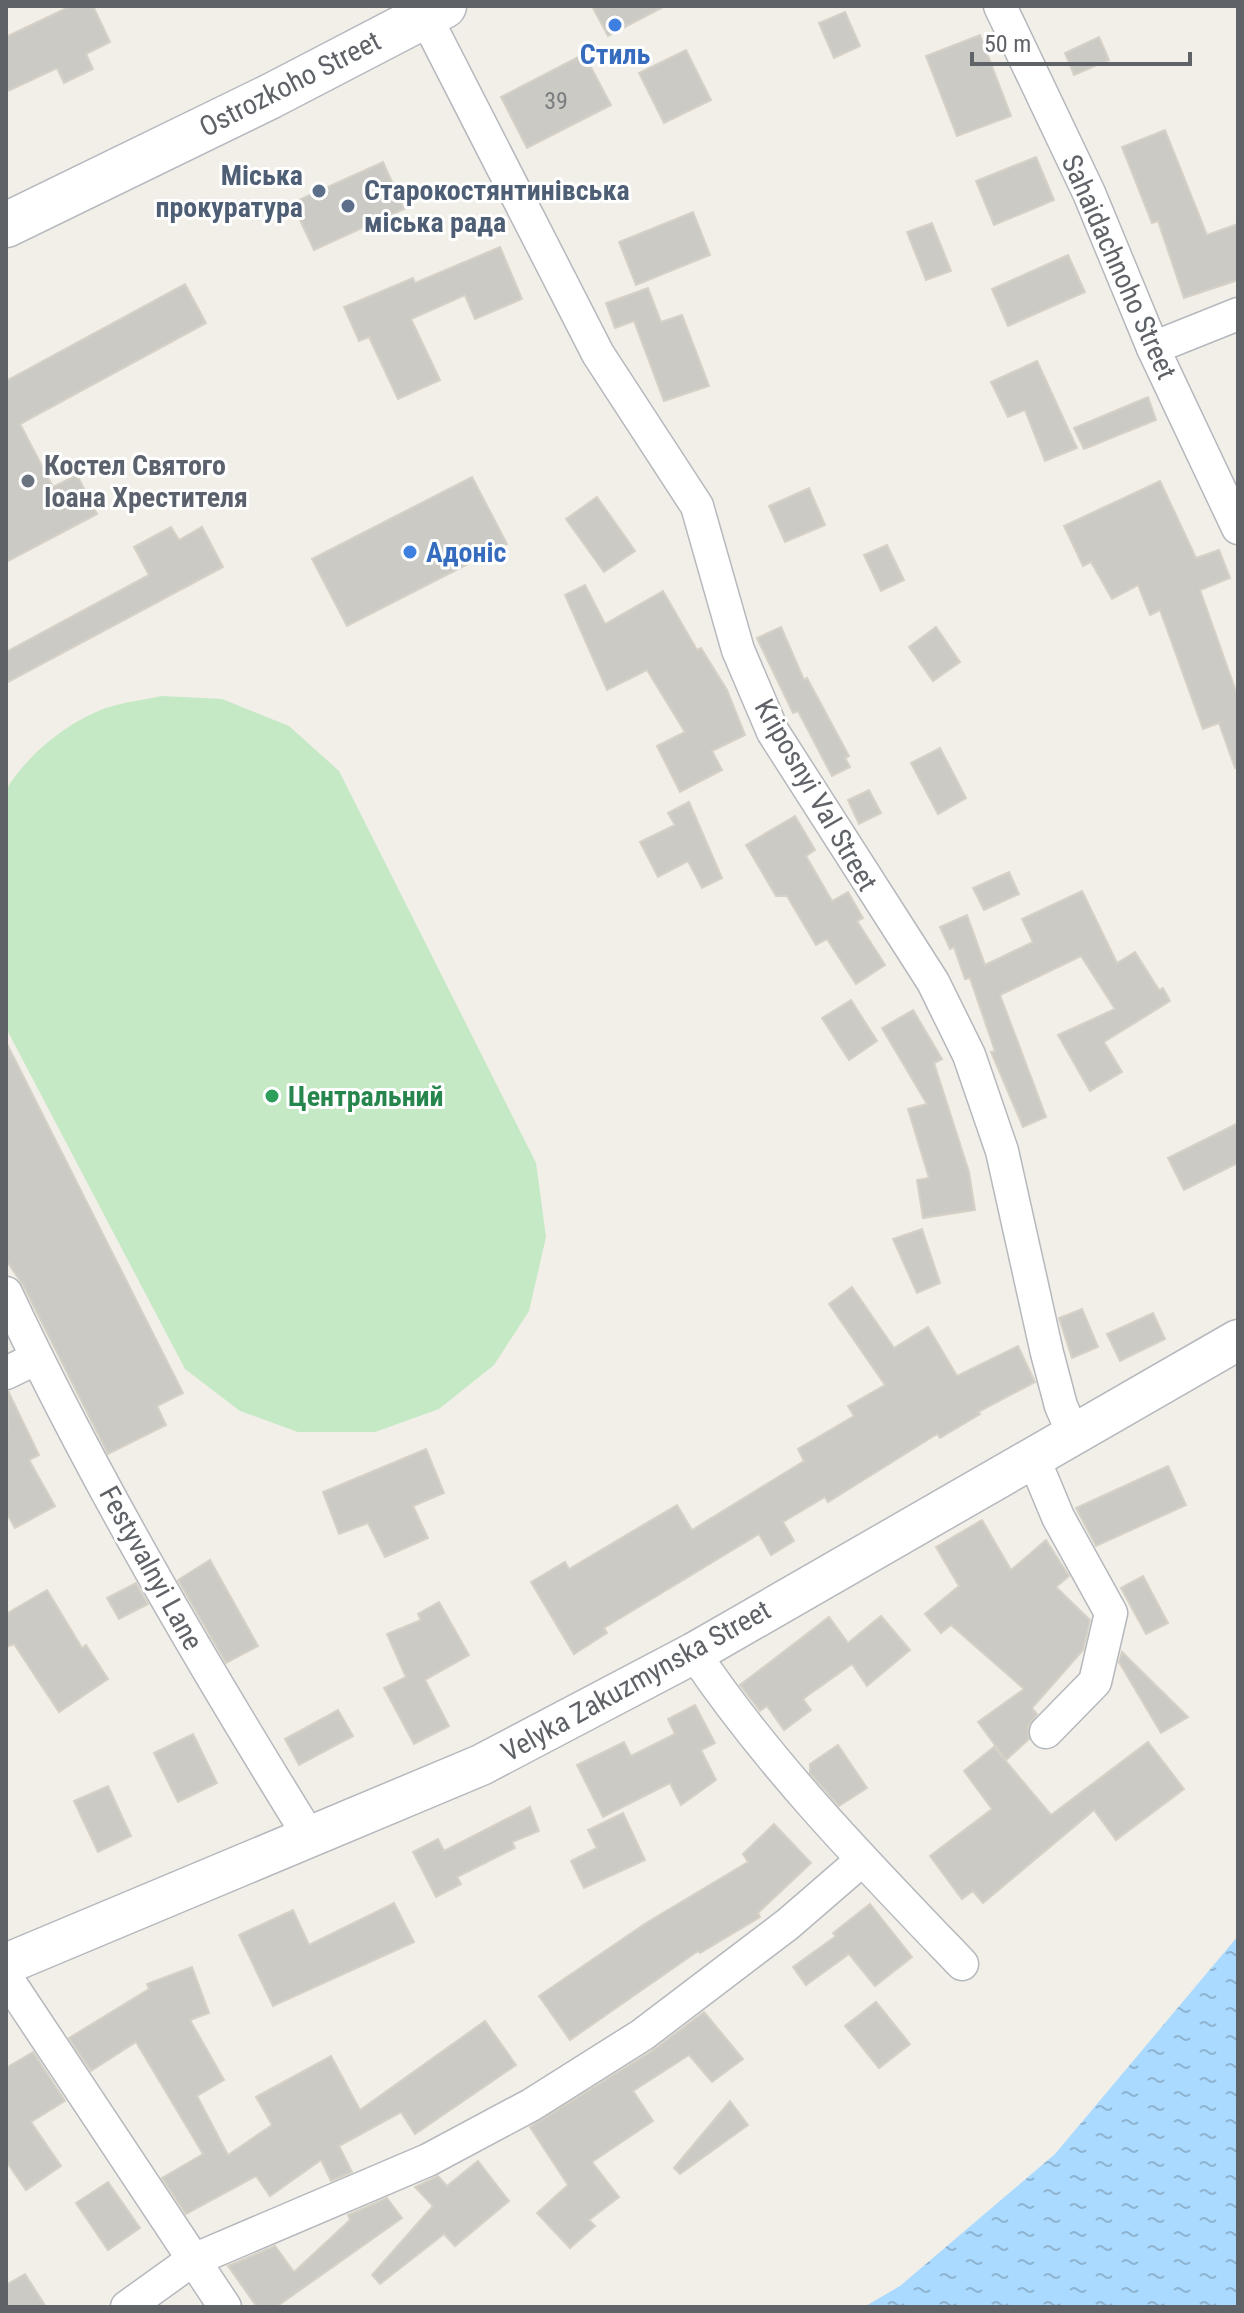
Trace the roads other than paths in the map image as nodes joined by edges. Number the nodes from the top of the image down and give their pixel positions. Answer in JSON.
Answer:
{"nodes":[{"id":1,"x":1000,"y":6,"type":"edge"},
{"id":2,"x":430,"y":9,"type":"edge"},
{"id":3,"x":6,"y":225,"type":"edge"},
{"id":4,"x":1238,"y":314,"type":"edge"},
{"id":5,"x":1153,"y":348,"type":"junction"},
{"id":6,"x":1238,"y":528,"type":"edge"},
{"id":7,"x":6,"y":1293,"type":"edge"},
{"id":8,"x":1238,"y":1340,"type":"edge"},
{"id":9,"x":37,"y":1358,"type":"junction"},
{"id":10,"x":6,"y":1373,"type":"edge"},
{"id":11,"x":1073,"y":1433,"type":"junction"},
{"id":12,"x":1033,"y":1457,"type":"junction"},
{"id":13,"x":694,"y":1653,"type":"junction"},
{"id":14,"x":1046,"y":1732,"type":"dead end"},
{"id":15,"x":309,"y":1836,"type":"junction"},
{"id":16,"x":862,"y":1860,"type":"junction"},
{"id":17,"x":6,"y":1964,"type":"edge"},
{"id":18,"x":962,"y":1964,"type":"dead end"},
{"id":19,"x":6,"y":1977,"type":"edge"},
{"id":20,"x":191,"y":2261,"type":"junction"},
{"id":21,"x":127,"y":2307,"type":"edge"},
{"id":22,"x":225,"y":2307,"type":"edge"}],
"edges":[{"from":1,"to":5,"type":"street","name":"Sahaidachnoho Street"},
{"from":2,"to":3,"type":"main road","name":"Ostrozkoho Street"},
{"from":2,"to":11,"type":"street","name":"Kriposnyi Val Street"},
{"from":4,"to":5,"type":"street"},
{"from":5,"to":6,"type":"street","name":"Sahaidachnoho Street"},
{"from":7,"to":9,"type":"street","name":"Festyvalnyi Lane"},
{"from":8,"to":11,"type":"street","name":"Velyka Zakuzmynska Street"},
{"from":9,"to":10,"type":"street"},
{"from":9,"to":15,"type":"street","name":"Festyvalnyi Lane"},
{"from":11,"to":12,"type":"street","name":"Velyka Zakuzmynska Street"},
{"from":12,"to":13,"type":"street","name":"Velyka Zakuzmynska Street"},
{"from":12,"to":14,"type":"street"},
{"from":13,"to":15,"type":"street","name":"Velyka Zakuzmynska Street"},
{"from":13,"to":16,"type":"street"},
{"from":15,"to":17,"type":"street","name":"Velyka Zakuzmynska Street"},
{"from":16,"to":18,"type":"street"},
{"from":16,"to":20,"type":"street"},
{"from":19,"to":20,"type":"street"},
{"from":20,"to":21,"type":"street"},
{"from":20,"to":22,"type":"street"}]}
